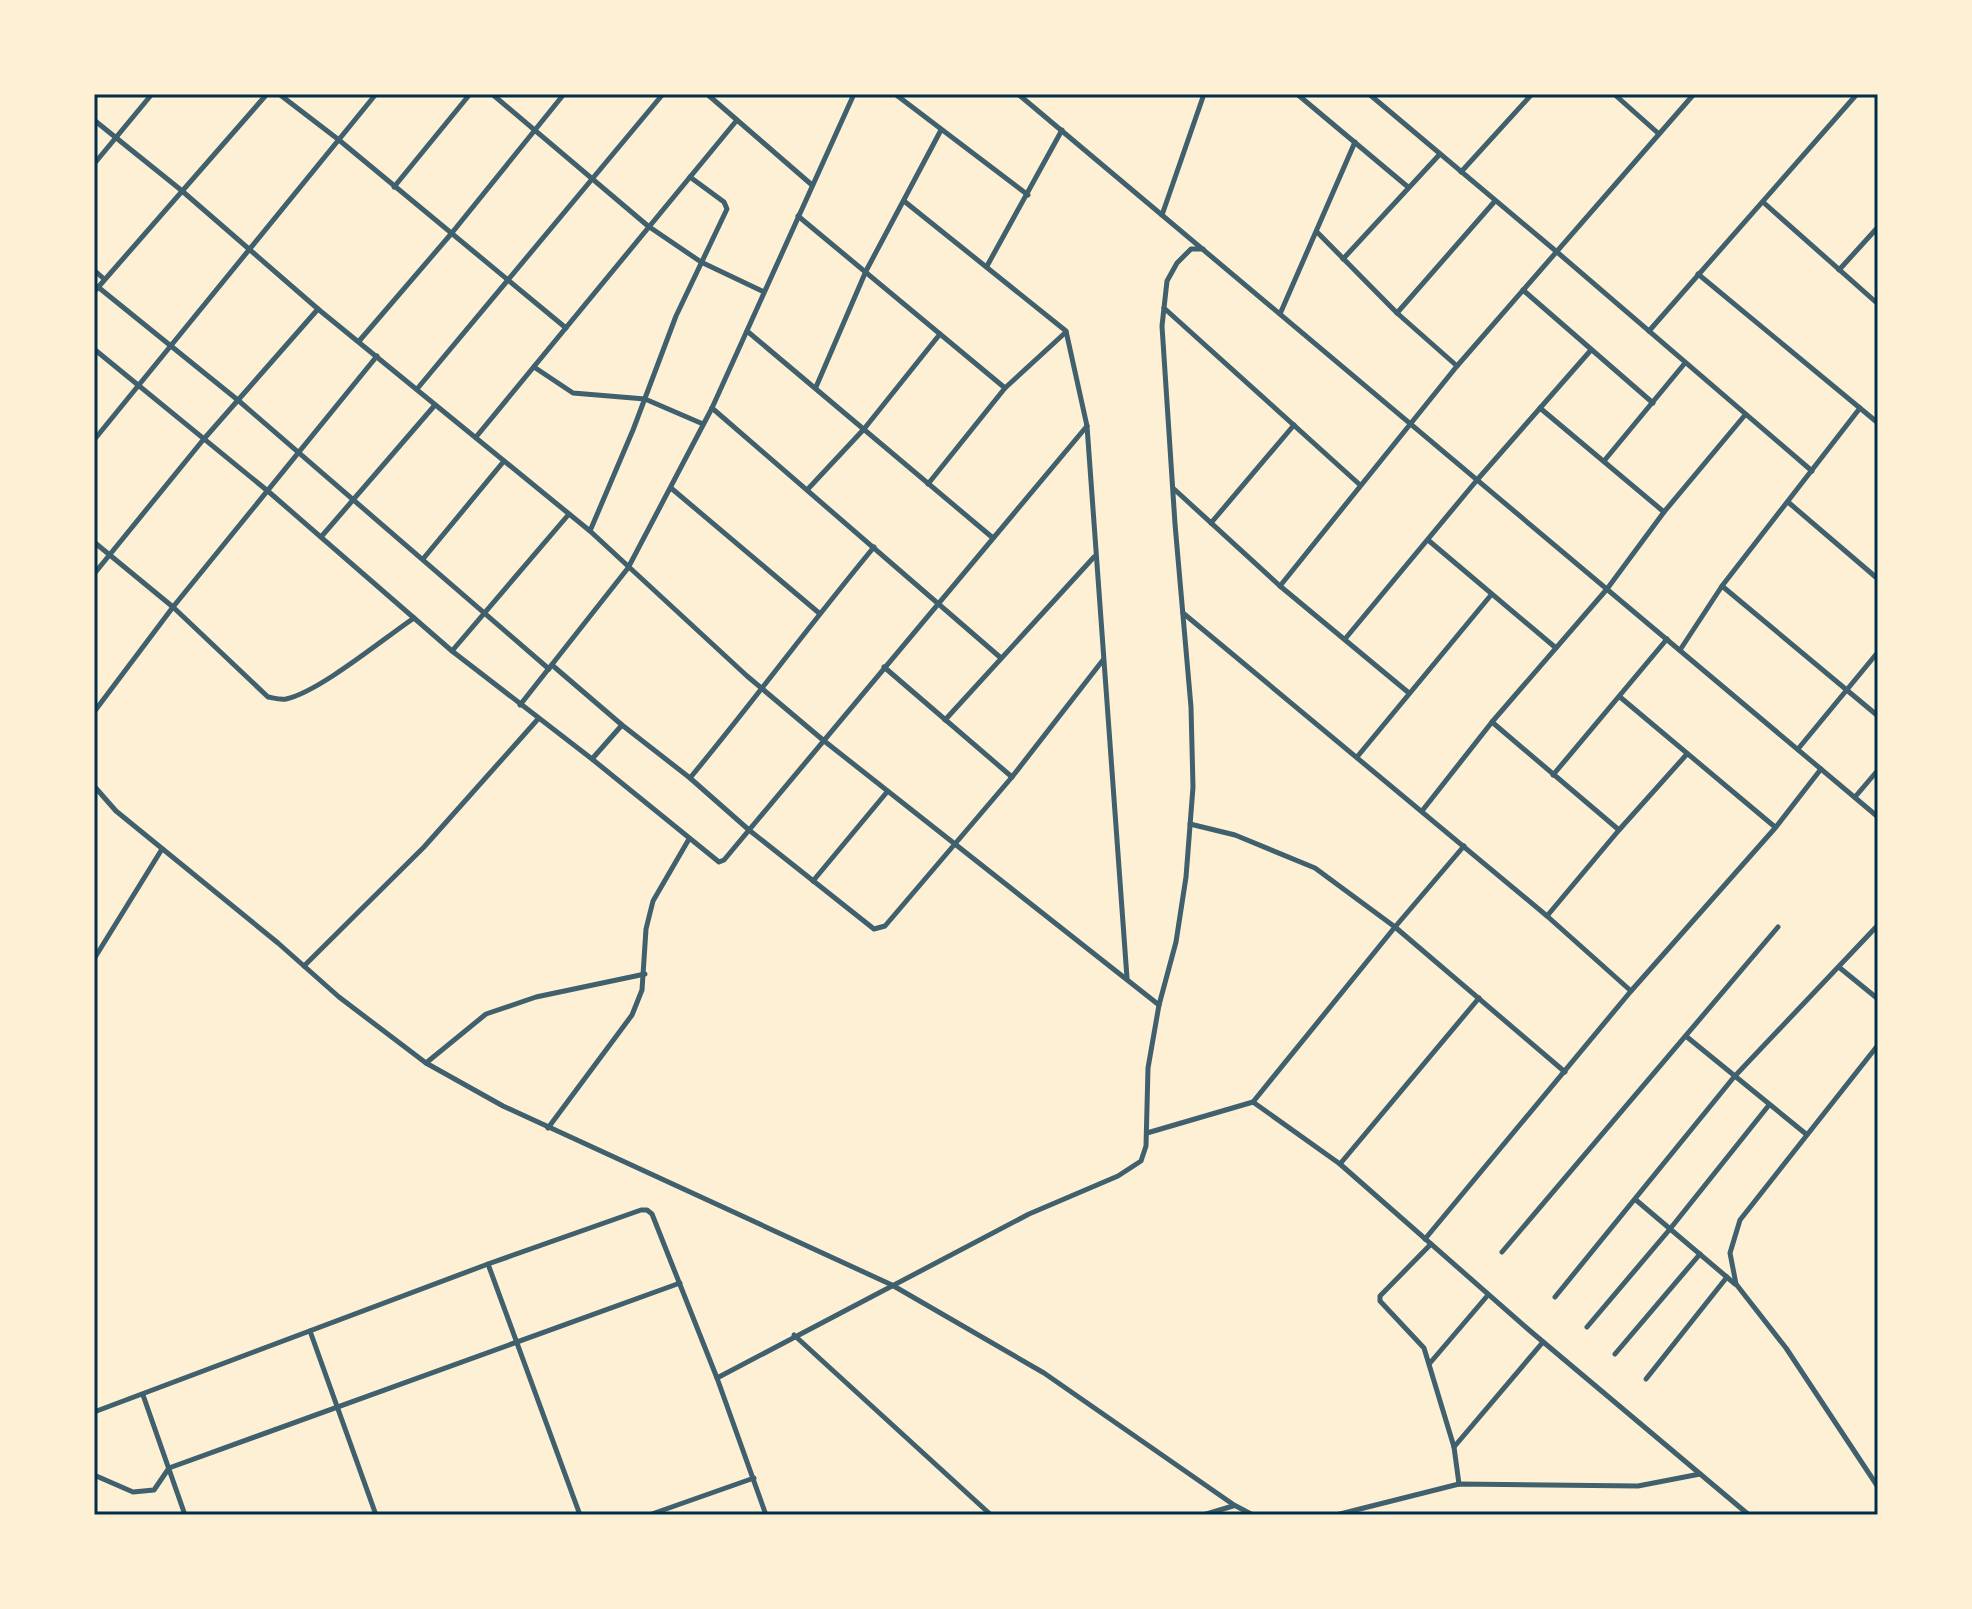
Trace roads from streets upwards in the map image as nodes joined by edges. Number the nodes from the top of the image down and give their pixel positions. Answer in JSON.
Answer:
{"nodes":[{"id":1,"x":152,"y":94,"type":"edge"},
{"id":2,"x":267,"y":94,"type":"edge"},
{"id":3,"x":279,"y":94,"type":"edge"},
{"id":4,"x":376,"y":94,"type":"edge"},
{"id":5,"x":470,"y":94,"type":"edge"},
{"id":6,"x":492,"y":94,"type":"edge"},
{"id":7,"x":564,"y":94,"type":"edge"},
{"id":8,"x":663,"y":94,"type":"edge"},
{"id":9,"x":707,"y":94,"type":"edge"},
{"id":10,"x":854,"y":94,"type":"edge"},
{"id":11,"x":895,"y":94,"type":"edge"},
{"id":12,"x":1018,"y":94,"type":"edge"},
{"id":13,"x":1204,"y":94,"type":"edge"},
{"id":14,"x":1297,"y":94,"type":"edge"},
{"id":15,"x":1369,"y":94,"type":"edge"},
{"id":16,"x":1532,"y":94,"type":"edge"},
{"id":17,"x":1614,"y":94,"type":"edge"},
{"id":18,"x":1694,"y":94,"type":"edge"},
{"id":19,"x":1857,"y":94,"type":"edge"},
{"id":20,"x":94,"y":120,"type":"edge"},
{"id":21,"x":737,"y":120,"type":"junction"},
{"id":22,"x":534,"y":129,"type":"junction"},
{"id":23,"x":941,"y":130,"type":"junction"},
{"id":24,"x":1062,"y":130,"type":"junction"},
{"id":25,"x":1659,"y":134,"type":"junction"},
{"id":26,"x":115,"y":137,"type":"junction"},
{"id":27,"x":339,"y":140,"type":"junction"},
{"id":28,"x":1355,"y":142,"type":"junction"},
{"id":29,"x":1440,"y":154,"type":"junction"},
{"id":30,"x":94,"y":164,"type":"edge"},
{"id":31,"x":1461,"y":172,"type":"junction"},
{"id":32,"x":690,"y":177,"type":"junction"},
{"id":33,"x":592,"y":178,"type":"junction"},
{"id":34,"x":812,"y":185,"type":"junction"},
{"id":35,"x":394,"y":187,"type":"junction"},
{"id":36,"x":1408,"y":187,"type":"junction"},
{"id":37,"x":181,"y":190,"type":"junction"},
{"id":38,"x":1028,"y":195,"type":"junction"},
{"id":39,"x":904,"y":201,"type":"junction"},
{"id":40,"x":1495,"y":201,"type":"junction"},
{"id":41,"x":1763,"y":202,"type":"junction"},
{"id":42,"x":1162,"y":215,"type":"junction"},
{"id":43,"x":798,"y":216,"type":"junction"},
{"id":44,"x":648,"y":226,"type":"junction"},
{"id":45,"x":1878,"y":227,"type":"edge"},
{"id":46,"x":1317,"y":232,"type":"junction"},
{"id":47,"x":451,"y":234,"type":"junction"},
{"id":48,"x":249,"y":249,"type":"junction"},
{"id":49,"x":1203,"y":249,"type":"junction"},
{"id":50,"x":1557,"y":252,"type":"junction"},
{"id":51,"x":1343,"y":259,"type":"junction"},
{"id":52,"x":701,"y":262,"type":"junction"},
{"id":53,"x":987,"y":266,"type":"junction"},
{"id":54,"x":94,"y":270,"type":"edge"},
{"id":55,"x":1839,"y":270,"type":"junction"},
{"id":56,"x":866,"y":271,"type":"junction"},
{"id":57,"x":1698,"y":274,"type":"junction"},
{"id":58,"x":104,"y":279,"type":"junction"},
{"id":59,"x":508,"y":282,"type":"junction"},
{"id":60,"x":96,"y":290,"type":"edge"},
{"id":61,"x":1523,"y":290,"type":"junction"},
{"id":62,"x":762,"y":291,"type":"junction"},
{"id":63,"x":1878,"y":304,"type":"edge"},
{"id":64,"x":1164,"y":308,"type":"junction"},
{"id":65,"x":318,"y":309,"type":"junction"},
{"id":66,"x":1397,"y":313,"type":"junction"},
{"id":67,"x":1280,"y":314,"type":"junction"},
{"id":68,"x":566,"y":328,"type":"junction"},
{"id":69,"x":747,"y":331,"type":"junction"},
{"id":70,"x":1066,"y":331,"type":"junction"},
{"id":71,"x":1649,"y":331,"type":"junction"},
{"id":72,"x":940,"y":334,"type":"junction"},
{"id":73,"x":360,"y":340,"type":"junction"},
{"id":74,"x":169,"y":345,"type":"junction"},
{"id":75,"x":94,"y":349,"type":"edge"},
{"id":76,"x":1591,"y":350,"type":"junction"},
{"id":77,"x":377,"y":356,"type":"junction"},
{"id":78,"x":1685,"y":363,"type":"junction"},
{"id":79,"x":1457,"y":366,"type":"junction"},
{"id":80,"x":534,"y":367,"type":"junction"},
{"id":81,"x":138,"y":385,"type":"junction"},
{"id":82,"x":816,"y":387,"type":"junction"},
{"id":83,"x":1005,"y":388,"type":"junction"},
{"id":84,"x":417,"y":389,"type":"junction"},
{"id":85,"x":645,"y":399,"type":"junction"},
{"id":86,"x":239,"y":401,"type":"junction"},
{"id":87,"x":1653,"y":403,"type":"junction"},
{"id":88,"x":435,"y":405,"type":"junction"},
{"id":89,"x":712,"y":408,"type":"junction"},
{"id":90,"x":1540,"y":408,"type":"junction"},
{"id":91,"x":1860,"y":408,"type":"junction"},
{"id":92,"x":1745,"y":415,"type":"junction"},
{"id":93,"x":1877,"y":419,"type":"edge"},
{"id":94,"x":1410,"y":423,"type":"junction"},
{"id":95,"x":703,"y":424,"type":"junction"},
{"id":96,"x":1294,"y":425,"type":"junction"},
{"id":97,"x":1087,"y":426,"type":"junction"},
{"id":98,"x":864,"y":429,"type":"junction"},
{"id":99,"x":476,"y":437,"type":"junction"},
{"id":100,"x":94,"y":440,"type":"edge"},
{"id":101,"x":203,"y":440,"type":"junction"},
{"id":102,"x":299,"y":453,"type":"junction"},
{"id":103,"x":504,"y":461,"type":"junction"},
{"id":104,"x":1604,"y":461,"type":"junction"},
{"id":105,"x":1812,"y":471,"type":"junction"},
{"id":106,"x":1477,"y":480,"type":"junction"},
{"id":107,"x":928,"y":484,"type":"junction"},
{"id":108,"x":1359,"y":484,"type":"junction"},
{"id":109,"x":671,"y":488,"type":"junction"},
{"id":110,"x":1173,"y":488,"type":"junction"},
{"id":111,"x":807,"y":490,"type":"junction"},
{"id":112,"x":269,"y":492,"type":"junction"},
{"id":113,"x":355,"y":501,"type":"junction"},
{"id":114,"x":1788,"y":502,"type":"junction"},
{"id":115,"x":1664,"y":512,"type":"junction"},
{"id":116,"x":569,"y":514,"type":"junction"},
{"id":117,"x":1211,"y":523,"type":"junction"},
{"id":118,"x":590,"y":531,"type":"junction"},
{"id":119,"x":321,"y":537,"type":"junction"},
{"id":120,"x":993,"y":538,"type":"junction"},
{"id":121,"x":1428,"y":540,"type":"junction"},
{"id":122,"x":94,"y":542,"type":"edge"},
{"id":123,"x":874,"y":547,"type":"junction"},
{"id":124,"x":110,"y":556,"type":"junction"},
{"id":125,"x":1094,"y":556,"type":"junction"},
{"id":126,"x":423,"y":559,"type":"junction"},
{"id":127,"x":628,"y":568,"type":"junction"},
{"id":128,"x":94,"y":574,"type":"edge"},
{"id":129,"x":1878,"y":579,"type":"edge"},
{"id":130,"x":1280,"y":586,"type":"junction"},
{"id":131,"x":1722,"y":586,"type":"junction"},
{"id":132,"x":1607,"y":589,"type":"junction"},
{"id":133,"x":1491,"y":595,"type":"junction"},
{"id":134,"x":940,"y":604,"type":"junction"},
{"id":135,"x":173,"y":607,"type":"junction"},
{"id":136,"x":486,"y":613,"type":"junction"},
{"id":137,"x":819,"y":613,"type":"junction"},
{"id":138,"x":1183,"y":613,"type":"junction"},
{"id":139,"x":414,"y":618,"type":"junction"},
{"id":140,"x":1345,"y":639,"type":"junction"},
{"id":141,"x":1667,"y":639,"type":"junction"},
{"id":142,"x":1556,"y":648,"type":"junction"},
{"id":143,"x":1680,"y":650,"type":"junction"},
{"id":144,"x":452,"y":651,"type":"junction"},
{"id":145,"x":1878,"y":652,"type":"edge"},
{"id":146,"x":1001,"y":658,"type":"junction"},
{"id":147,"x":1104,"y":659,"type":"junction"},
{"id":148,"x":551,"y":667,"type":"junction"},
{"id":149,"x":884,"y":667,"type":"junction"},
{"id":150,"x":764,"y":689,"type":"junction"},
{"id":151,"x":1846,"y":689,"type":"junction"},
{"id":152,"x":1409,"y":693,"type":"junction"},
{"id":153,"x":1620,"y":697,"type":"junction"},
{"id":154,"x":520,"y":705,"type":"junction"},
{"id":155,"x":94,"y":712,"type":"edge"},
{"id":156,"x":1878,"y":716,"type":"edge"},
{"id":157,"x":538,"y":719,"type":"junction"},
{"id":158,"x":945,"y":720,"type":"junction"},
{"id":159,"x":1492,"y":722,"type":"junction"},
{"id":160,"x":622,"y":725,"type":"junction"},
{"id":161,"x":823,"y":740,"type":"junction"},
{"id":162,"x":1798,"y":749,"type":"junction"},
{"id":163,"x":1687,"y":754,"type":"junction"},
{"id":164,"x":1357,"y":757,"type":"junction"},
{"id":165,"x":592,"y":759,"type":"junction"},
{"id":166,"x":1821,"y":769,"type":"junction"},
{"id":167,"x":1878,"y":770,"type":"edge"},
{"id":168,"x":1553,"y":775,"type":"junction"},
{"id":169,"x":1012,"y":777,"type":"junction"},
{"id":170,"x":690,"y":778,"type":"junction"},
{"id":171,"x":94,"y":786,"type":"edge"},
{"id":172,"x":887,"y":792,"type":"junction"},
{"id":173,"x":1855,"y":797,"type":"junction"},
{"id":174,"x":1422,"y":811,"type":"junction"},
{"id":175,"x":1878,"y":817,"type":"edge"},
{"id":176,"x":1190,"y":824,"type":"junction"},
{"id":177,"x":1776,"y":827,"type":"junction"},
{"id":178,"x":749,"y":830,"type":"junction"},
{"id":179,"x":1619,"y":830,"type":"junction"},
{"id":180,"x":689,"y":839,"type":"junction"},
{"id":181,"x":953,"y":845,"type":"junction"},
{"id":182,"x":1464,"y":846,"type":"junction"},
{"id":183,"x":162,"y":849,"type":"junction"},
{"id":184,"x":813,"y":881,"type":"junction"},
{"id":185,"x":1547,"y":916,"type":"junction"},
{"id":186,"x":1878,"y":925,"type":"edge"},
{"id":187,"x":1395,"y":927,"type":"junction"},
{"id":188,"x":1778,"y":927,"type":"dead end"},
{"id":189,"x":94,"y":959,"type":"edge"},
{"id":190,"x":304,"y":966,"type":"junction"},
{"id":191,"x":1840,"y":968,"type":"junction"},
{"id":192,"x":645,"y":974,"type":"junction"},
{"id":193,"x":1127,"y":979,"type":"junction"},
{"id":194,"x":1631,"y":991,"type":"junction"},
{"id":195,"x":1479,"y":998,"type":"junction"},
{"id":196,"x":1878,"y":999,"type":"edge"},
{"id":197,"x":1159,"y":1005,"type":"junction"},
{"id":198,"x":1687,"y":1037,"type":"junction"},
{"id":199,"x":1878,"y":1045,"type":"edge"},
{"id":200,"x":426,"y":1063,"type":"junction"},
{"id":201,"x":1565,"y":1072,"type":"junction"},
{"id":202,"x":1734,"y":1077,"type":"junction"},
{"id":203,"x":1253,"y":1102,"type":"junction"},
{"id":204,"x":1769,"y":1105,"type":"junction"},
{"id":205,"x":548,"y":1128,"type":"junction"},
{"id":206,"x":1147,"y":1133,"type":"junction"},
{"id":207,"x":1806,"y":1134,"type":"junction"},
{"id":208,"x":1340,"y":1164,"type":"junction"},
{"id":209,"x":1636,"y":1200,"type":"junction"},
{"id":210,"x":1670,"y":1229,"type":"junction"},
{"id":211,"x":1425,"y":1239,"type":"junction"},
{"id":212,"x":1431,"y":1244,"type":"junction"},
{"id":213,"x":1502,"y":1252,"type":"dead end"},
{"id":214,"x":1700,"y":1254,"type":"junction"},
{"id":215,"x":488,"y":1264,"type":"junction"},
{"id":216,"x":1727,"y":1277,"type":"junction"},
{"id":217,"x":680,"y":1283,"type":"junction"},
{"id":218,"x":1736,"y":1284,"type":"junction"},
{"id":219,"x":892,"y":1285,"type":"junction"},
{"id":220,"x":1488,"y":1295,"type":"junction"},
{"id":221,"x":1555,"y":1297,"type":"dead end"},
{"id":222,"x":1587,"y":1327,"type":"dead end"},
{"id":223,"x":310,"y":1331,"type":"junction"},
{"id":224,"x":794,"y":1335,"type":"junction"},
{"id":225,"x":517,"y":1342,"type":"junction"},
{"id":226,"x":1543,"y":1342,"type":"junction"},
{"id":227,"x":1615,"y":1354,"type":"dead end"},
{"id":228,"x":1429,"y":1363,"type":"junction"},
{"id":229,"x":717,"y":1378,"type":"junction"},
{"id":230,"x":1646,"y":1379,"type":"dead end"},
{"id":231,"x":143,"y":1395,"type":"junction"},
{"id":232,"x":337,"y":1407,"type":"junction"},
{"id":233,"x":94,"y":1412,"type":"edge"},
{"id":234,"x":1454,"y":1447,"type":"junction"},
{"id":235,"x":169,"y":1468,"type":"junction"},
{"id":236,"x":1701,"y":1474,"type":"junction"},
{"id":237,"x":94,"y":1475,"type":"edge"},
{"id":238,"x":754,"y":1478,"type":"junction"},
{"id":239,"x":1459,"y":1484,"type":"junction"},
{"id":240,"x":1878,"y":1487,"type":"edge"},
{"id":241,"x":1234,"y":1505,"type":"junction"},
{"id":242,"x":185,"y":1515,"type":"edge"},
{"id":243,"x":376,"y":1515,"type":"edge"},
{"id":244,"x":580,"y":1515,"type":"edge"},
{"id":245,"x":649,"y":1515,"type":"edge"},
{"id":246,"x":766,"y":1515,"type":"edge"},
{"id":247,"x":991,"y":1515,"type":"edge"},
{"id":248,"x":1203,"y":1515,"type":"edge"},
{"id":249,"x":1253,"y":1515,"type":"edge"},
{"id":250,"x":1336,"y":1515,"type":"edge"},
{"id":251,"x":1749,"y":1515,"type":"edge"}],
"edges":[{"from":1,"to":26,"type":"street"},
{"from":2,"to":37,"type":"street"},
{"from":3,"to":27,"type":"street"},
{"from":4,"to":27,"type":"street"},
{"from":5,"to":35,"type":"street"},
{"from":6,"to":22,"type":"street"},
{"from":7,"to":22,"type":"street"},
{"from":8,"to":33,"type":"street"},
{"from":9,"to":21,"type":"street"},
{"from":10,"to":34,"type":"street"},
{"from":11,"to":23,"type":"street"},
{"from":12,"to":24,"type":"street"},
{"from":13,"to":42,"type":"street"},
{"from":14,"to":28,"type":"street"},
{"from":15,"to":29,"type":"street"},
{"from":16,"to":31,"type":"street"},
{"from":17,"to":25,"type":"street"},
{"from":18,"to":25,"type":"street"},
{"from":19,"to":41,"type":"street"},
{"from":20,"to":26,"type":"street"},
{"from":21,"to":32,"type":"street"},
{"from":21,"to":34,"type":"street"},
{"from":22,"to":33,"type":"street"},
{"from":22,"to":47,"type":"street"},
{"from":23,"to":38,"type":"street"},
{"from":23,"to":39,"type":"street"},
{"from":24,"to":38,"type":"street"},
{"from":24,"to":42,"type":"street"},
{"from":25,"to":50,"type":"street"},
{"from":26,"to":30,"type":"street"},
{"from":26,"to":37,"type":"street"},
{"from":27,"to":35,"type":"street"},
{"from":27,"to":48,"type":"street"},
{"from":28,"to":36,"type":"street"},
{"from":28,"to":46,"type":"street"},
{"from":29,"to":31,"type":"street"},
{"from":29,"to":36,"type":"street"},
{"from":31,"to":40,"type":"street"},
{"from":32,"to":44,"type":"street"},
{"from":32,"to":52,"type":"street"},
{"from":33,"to":44,"type":"street"},
{"from":33,"to":59,"type":"street"},
{"from":34,"to":43,"type":"street"},
{"from":35,"to":47,"type":"street"},
{"from":36,"to":51,"type":"street"},
{"from":37,"to":48,"type":"street"},
{"from":37,"to":58,"type":"street"},
{"from":38,"to":53,"type":"street"},
{"from":39,"to":53,"type":"street"},
{"from":39,"to":56,"type":"street"},
{"from":40,"to":50,"type":"street"},
{"from":40,"to":66,"type":"street"},
{"from":41,"to":55,"type":"street"},
{"from":41,"to":57,"type":"street"},
{"from":42,"to":49,"type":"street"},
{"from":43,"to":56,"type":"street"},
{"from":43,"to":62,"type":"street"},
{"from":44,"to":52,"type":"street"},
{"from":44,"to":68,"type":"street"},
{"from":45,"to":55,"type":"street"},
{"from":46,"to":51,"type":"street"},
{"from":46,"to":67,"type":"street"},
{"from":47,"to":59,"type":"street"},
{"from":47,"to":73,"type":"street"},
{"from":48,"to":65,"type":"street"},
{"from":48,"to":74,"type":"street"},
{"from":49,"to":64,"type":"street"},
{"from":49,"to":67,"type":"street"},
{"from":50,"to":61,"type":"street"},
{"from":50,"to":71,"type":"street"},
{"from":51,"to":66,"type":"street"},
{"from":52,"to":62,"type":"street"},
{"from":52,"to":85,"type":"street"},
{"from":53,"to":70,"type":"street"},
{"from":54,"to":58,"type":"street"},
{"from":55,"to":63,"type":"street"},
{"from":56,"to":72,"type":"street"},
{"from":56,"to":82,"type":"street"},
{"from":57,"to":71,"type":"street"},
{"from":57,"to":91,"type":"street"},
{"from":58,"to":60,"type":"street"},
{"from":59,"to":68,"type":"street"},
{"from":59,"to":84,"type":"street"},
{"from":60,"to":74,"type":"street"},
{"from":61,"to":76,"type":"street"},
{"from":61,"to":79,"type":"street"},
{"from":62,"to":69,"type":"street"},
{"from":64,"to":96,"type":"street"},
{"from":64,"to":110,"type":"street"},
{"from":65,"to":73,"type":"street"},
{"from":65,"to":86,"type":"street"},
{"from":66,"to":79,"type":"street"},
{"from":67,"to":94,"type":"street"},
{"from":68,"to":80,"type":"street"},
{"from":69,"to":82,"type":"street"},
{"from":69,"to":89,"type":"street"},
{"from":70,"to":83,"type":"street"},
{"from":70,"to":97,"type":"street"},
{"from":71,"to":78,"type":"street"},
{"from":72,"to":83,"type":"street"},
{"from":72,"to":98,"type":"street"},
{"from":73,"to":77,"type":"street"},
{"from":74,"to":81,"type":"street"},
{"from":74,"to":86,"type":"street"},
{"from":75,"to":81,"type":"street"},
{"from":76,"to":87,"type":"street"},
{"from":76,"to":90,"type":"street"},
{"from":77,"to":84,"type":"street"},
{"from":77,"to":102,"type":"street"},
{"from":78,"to":87,"type":"street"},
{"from":78,"to":92,"type":"street"},
{"from":79,"to":94,"type":"street"},
{"from":80,"to":85,"type":"street"},
{"from":80,"to":99,"type":"street"},
{"from":81,"to":100,"type":"street"},
{"from":81,"to":101,"type":"street"},
{"from":82,"to":98,"type":"street"},
{"from":83,"to":107,"type":"street"},
{"from":84,"to":88,"type":"street"},
{"from":85,"to":95,"type":"street"},
{"from":85,"to":118,"type":"street"},
{"from":86,"to":101,"type":"street"},
{"from":86,"to":102,"type":"street"},
{"from":87,"to":104,"type":"street"},
{"from":88,"to":99,"type":"street"},
{"from":88,"to":113,"type":"street"},
{"from":89,"to":95,"type":"street"},
{"from":89,"to":111,"type":"street"},
{"from":90,"to":104,"type":"street"},
{"from":90,"to":106,"type":"street"},
{"from":91,"to":93,"type":"street"},
{"from":91,"to":105,"type":"street"},
{"from":92,"to":105,"type":"street"},
{"from":92,"to":115,"type":"street"},
{"from":94,"to":106,"type":"street"},
{"from":94,"to":108,"type":"street"},
{"from":95,"to":109,"type":"street"},
{"from":96,"to":108,"type":"street"},
{"from":96,"to":117,"type":"street"},
{"from":97,"to":120,"type":"street"},
{"from":97,"to":125,"type":"street"},
{"from":98,"to":107,"type":"street"},
{"from":98,"to":111,"type":"street"},
{"from":99,"to":103,"type":"street"},
{"from":101,"to":112,"type":"street"},
{"from":101,"to":124,"type":"street"},
{"from":102,"to":112,"type":"street"},
{"from":102,"to":113,"type":"street"},
{"from":103,"to":116,"type":"street"},
{"from":103,"to":126,"type":"street"},
{"from":104,"to":115,"type":"street"},
{"from":105,"to":114,"type":"street"},
{"from":106,"to":121,"type":"street"},
{"from":106,"to":132,"type":"street"},
{"from":107,"to":120,"type":"street"},
{"from":108,"to":130,"type":"street"},
{"from":109,"to":127,"type":"street"},
{"from":109,"to":137,"type":"street"},
{"from":110,"to":117,"type":"street"},
{"from":110,"to":138,"type":"street"},
{"from":111,"to":123,"type":"street"},
{"from":112,"to":119,"type":"street"},
{"from":112,"to":135,"type":"street"},
{"from":113,"to":119,"type":"street"},
{"from":113,"to":126,"type":"street"},
{"from":114,"to":129,"type":"street"},
{"from":114,"to":131,"type":"street"},
{"from":115,"to":132,"type":"street"},
{"from":116,"to":118,"type":"street"},
{"from":116,"to":136,"type":"street"},
{"from":117,"to":130,"type":"street"},
{"from":118,"to":127,"type":"street"},
{"from":119,"to":139,"type":"street"},
{"from":120,"to":134,"type":"street"},
{"from":121,"to":133,"type":"street"},
{"from":121,"to":140,"type":"street"},
{"from":122,"to":124,"type":"street"},
{"from":123,"to":134,"type":"street"},
{"from":123,"to":137,"type":"street"},
{"from":124,"to":128,"type":"street"},
{"from":124,"to":135,"type":"street"},
{"from":125,"to":146,"type":"street"},
{"from":125,"to":147,"type":"street"},
{"from":126,"to":136,"type":"street"},
{"from":127,"to":148,"type":"street"},
{"from":127,"to":150,"type":"street"},
{"from":130,"to":140,"type":"street"},
{"from":131,"to":143,"type":"street"},
{"from":131,"to":151,"type":"street"},
{"from":132,"to":141,"type":"street"},
{"from":132,"to":142,"type":"street"},
{"from":133,"to":142,"type":"street"},
{"from":133,"to":152,"type":"street"},
{"from":134,"to":146,"type":"street"},
{"from":134,"to":149,"type":"street"},
{"from":135,"to":139,"type":"street"},
{"from":135,"to":155,"type":"street"},
{"from":136,"to":144,"type":"street"},
{"from":136,"to":148,"type":"street"},
{"from":137,"to":150,"type":"street"},
{"from":138,"to":164,"type":"street"},
{"from":138,"to":176,"type":"street"},
{"from":139,"to":144,"type":"street"},
{"from":140,"to":152,"type":"street"},
{"from":141,"to":143,"type":"street"},
{"from":141,"to":153,"type":"street"},
{"from":142,"to":159,"type":"street"},
{"from":143,"to":162,"type":"street"},
{"from":144,"to":154,"type":"street"},
{"from":145,"to":151,"type":"street"},
{"from":146,"to":158,"type":"street"},
{"from":147,"to":169,"type":"street"},
{"from":147,"to":193,"type":"street"},
{"from":148,"to":154,"type":"street"},
{"from":148,"to":160,"type":"street"},
{"from":149,"to":158,"type":"street"},
{"from":149,"to":161,"type":"street"},
{"from":150,"to":161,"type":"street"},
{"from":150,"to":170,"type":"street"},
{"from":151,"to":156,"type":"street"},
{"from":151,"to":162,"type":"street"},
{"from":152,"to":164,"type":"street"},
{"from":153,"to":163,"type":"street"},
{"from":153,"to":168,"type":"street"},
{"from":154,"to":157,"type":"street"},
{"from":157,"to":165,"type":"street"},
{"from":157,"to":190,"type":"street"},
{"from":158,"to":169,"type":"street"},
{"from":159,"to":168,"type":"street"},
{"from":159,"to":174,"type":"street"},
{"from":160,"to":165,"type":"street"},
{"from":160,"to":170,"type":"street"},
{"from":161,"to":172,"type":"street"},
{"from":161,"to":178,"type":"street"},
{"from":162,"to":166,"type":"street"},
{"from":163,"to":177,"type":"street"},
{"from":163,"to":179,"type":"street"},
{"from":164,"to":174,"type":"street"},
{"from":165,"to":180,"type":"street"},
{"from":166,"to":173,"type":"street"},
{"from":166,"to":177,"type":"street"},
{"from":167,"to":173,"type":"street"},
{"from":168,"to":179,"type":"street"},
{"from":169,"to":181,"type":"street"},
{"from":170,"to":178,"type":"street"},
{"from":171,"to":183,"type":"street"},
{"from":172,"to":181,"type":"street"},
{"from":172,"to":184,"type":"street"},
{"from":173,"to":175,"type":"street"},
{"from":174,"to":182,"type":"street"},
{"from":176,"to":187,"type":"street"},
{"from":176,"to":197,"type":"street"},
{"from":177,"to":194,"type":"street"},
{"from":178,"to":180,"type":"street"},
{"from":178,"to":184,"type":"street"},
{"from":179,"to":185,"type":"street"},
{"from":180,"to":192,"type":"street"},
{"from":181,"to":184,"type":"street"},
{"from":181,"to":193,"type":"street"},
{"from":182,"to":185,"type":"street"},
{"from":182,"to":187,"type":"street"},
{"from":183,"to":189,"type":"street"},
{"from":183,"to":190,"type":"street"},
{"from":185,"to":194,"type":"street"},
{"from":186,"to":191,"type":"street"},
{"from":187,"to":195,"type":"street"},
{"from":187,"to":203,"type":"street"},
{"from":188,"to":198,"type":"street"},
{"from":190,"to":200,"type":"street"},
{"from":191,"to":196,"type":"street"},
{"from":191,"to":202,"type":"street"},
{"from":192,"to":200,"type":"street"},
{"from":192,"to":205,"type":"street"},
{"from":193,"to":197,"type":"street"},
{"from":194,"to":201,"type":"street"},
{"from":195,"to":201,"type":"street"},
{"from":195,"to":208,"type":"street"},
{"from":197,"to":206,"type":"street"},
{"from":198,"to":202,"type":"street"},
{"from":198,"to":213,"type":"street"},
{"from":199,"to":207,"type":"street"},
{"from":200,"to":205,"type":"street"},
{"from":201,"to":211,"type":"street"},
{"from":202,"to":204,"type":"street"},
{"from":202,"to":209,"type":"street"},
{"from":203,"to":206,"type":"street"},
{"from":203,"to":208,"type":"street"},
{"from":204,"to":207,"type":"street"},
{"from":204,"to":210,"type":"street"},
{"from":205,"to":219,"type":"street"},
{"from":206,"to":219,"type":"street"},
{"from":207,"to":218,"type":"street"},
{"from":208,"to":211,"type":"street"},
{"from":209,"to":210,"type":"street"},
{"from":209,"to":221,"type":"street"},
{"from":210,"to":214,"type":"street"},
{"from":210,"to":222,"type":"street"},
{"from":211,"to":212,"type":"street"},
{"from":212,"to":220,"type":"street"},
{"from":212,"to":228,"type":"street"},
{"from":214,"to":216,"type":"street"},
{"from":214,"to":227,"type":"street"},
{"from":215,"to":217,"type":"street"},
{"from":215,"to":223,"type":"street"},
{"from":215,"to":225,"type":"street"},
{"from":216,"to":218,"type":"street"},
{"from":216,"to":230,"type":"street"},
{"from":217,"to":225,"type":"street"},
{"from":217,"to":229,"type":"street"},
{"from":218,"to":240,"type":"street"},
{"from":219,"to":224,"type":"street"},
{"from":219,"to":241,"type":"street"},
{"from":220,"to":226,"type":"street"},
{"from":220,"to":228,"type":"street"},
{"from":223,"to":231,"type":"street"},
{"from":223,"to":232,"type":"street"},
{"from":224,"to":229,"type":"street"},
{"from":224,"to":247,"type":"street"},
{"from":225,"to":232,"type":"street"},
{"from":225,"to":244,"type":"street"},
{"from":226,"to":234,"type":"street"},
{"from":226,"to":236,"type":"street"},
{"from":228,"to":234,"type":"street"},
{"from":229,"to":238,"type":"street"},
{"from":231,"to":233,"type":"street"},
{"from":231,"to":235,"type":"street"},
{"from":232,"to":235,"type":"street"},
{"from":232,"to":243,"type":"street"},
{"from":234,"to":239,"type":"street"},
{"from":235,"to":237,"type":"street"},
{"from":235,"to":242,"type":"street"},
{"from":236,"to":239,"type":"street"},
{"from":236,"to":251,"type":"street"},
{"from":238,"to":245,"type":"street"},
{"from":238,"to":246,"type":"street"},
{"from":239,"to":250,"type":"street"},
{"from":241,"to":248,"type":"street"},
{"from":241,"to":249,"type":"street"}]}
